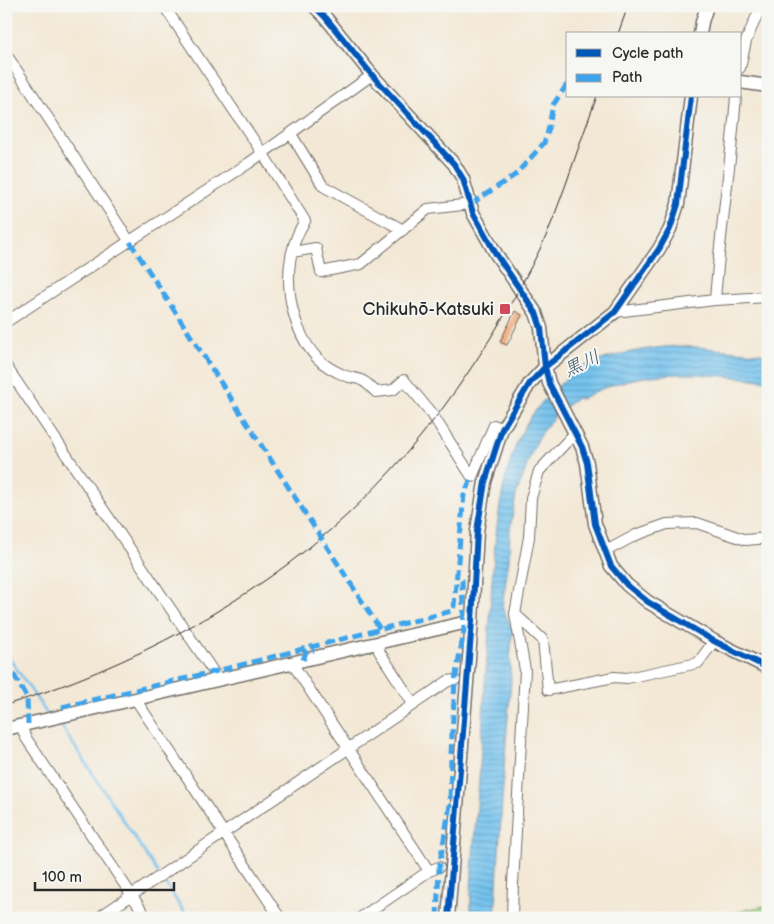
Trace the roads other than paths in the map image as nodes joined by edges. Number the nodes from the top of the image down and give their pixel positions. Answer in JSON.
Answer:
{"nodes":[{"id":1,"x":164,"y":6,"type":"edge"},
{"id":2,"x":314,"y":6,"type":"edge"},
{"id":3,"x":707,"y":6,"type":"edge"},
{"id":4,"x":761,"y":6,"type":"edge"},
{"id":5,"x":700,"y":32,"type":"edge"},
{"id":6,"x":6,"y":54,"type":"edge"},
{"id":7,"x":742,"y":59,"type":"edge"},
{"id":8,"x":372,"y":75,"type":"junction"},
{"id":9,"x":742,"y":82,"type":"edge"},
{"id":10,"x":768,"y":86,"type":"edge"},
{"id":11,"x":691,"y":98,"type":"edge"},
{"id":12,"x":736,"y":98,"type":"edge"},
{"id":13,"x":290,"y":134,"type":"junction"},
{"id":14,"x":263,"y":154,"type":"junction"},
{"id":15,"x":471,"y":204,"type":"junction"},
{"id":16,"x":403,"y":230,"type":"junction"},
{"id":17,"x":130,"y":242,"type":"junction"},
{"id":18,"x":292,"y":252,"type":"junction"},
{"id":19,"x":768,"y":297,"type":"edge"},
{"id":20,"x":715,"y":300,"type":"junction"},
{"id":21,"x":615,"y":312,"type":"junction"},
{"id":22,"x":6,"y":322,"type":"edge"},
{"id":23,"x":6,"y":366,"type":"edge"},
{"id":24,"x":545,"y":368,"type":"junction"},
{"id":25,"x":573,"y":428,"type":"junction"},
{"id":26,"x":502,"y":429,"type":"junction"},
{"id":27,"x":768,"y":538,"type":"edge"},
{"id":28,"x":606,"y":551,"type":"junction"},
{"id":29,"x":515,"y":614,"type":"junction"},
{"id":30,"x":472,"y":620,"type":"junction"},
{"id":31,"x":714,"y":642,"type":"junction"},
{"id":32,"x":378,"y":643,"type":"junction"},
{"id":33,"x":292,"y":663,"type":"junction"},
{"id":34,"x":768,"y":668,"type":"edge"},
{"id":35,"x":218,"y":680,"type":"junction"},
{"id":36,"x":455,"y":680,"type":"dead end"},
{"id":37,"x":136,"y":700,"type":"junction"},
{"id":38,"x":414,"y":705,"type":"junction"},
{"id":39,"x":21,"y":726,"type":"junction"},
{"id":40,"x":6,"y":729,"type":"edge"},
{"id":41,"x":349,"y":750,"type":"junction"},
{"id":42,"x":223,"y":833,"type":"junction"},
{"id":43,"x":439,"y":867,"type":"dead end"},
{"id":44,"x":429,"y":871,"type":"junction"},
{"id":45,"x":132,"y":895,"type":"junction"},
{"id":46,"x":98,"y":918,"type":"edge"},
{"id":47,"x":147,"y":918,"type":"edge"},
{"id":48,"x":280,"y":918,"type":"edge"},
{"id":49,"x":360,"y":918,"type":"edge"},
{"id":50,"x":448,"y":918,"type":"edge"},
{"id":51,"x":512,"y":918,"type":"edge"}],
"edges":[{"from":1,"to":14,"type":"street"},
{"from":2,"to":8,"type":"street"},
{"from":3,"to":5,"type":"street"},
{"from":4,"to":7,"type":"street"},
{"from":6,"to":17,"type":"street"},
{"from":8,"to":13,"type":"street"},
{"from":8,"to":15,"type":"street"},
{"from":9,"to":10,"type":"street"},
{"from":11,"to":21,"type":"street"},
{"from":12,"to":20,"type":"street"},
{"from":13,"to":14,"type":"street"},
{"from":13,"to":16,"type":"street"},
{"from":14,"to":17,"type":"street"},
{"from":14,"to":18,"type":"street"},
{"from":15,"to":16,"type":"street"},
{"from":15,"to":24,"type":"street"},
{"from":16,"to":18,"type":"street"},
{"from":17,"to":22,"type":"street"},
{"from":18,"to":26,"type":"street"},
{"from":19,"to":20,"type":"street"},
{"from":20,"to":21,"type":"street"},
{"from":21,"to":24,"type":"street"},
{"from":23,"to":35,"type":"street"},
{"from":24,"to":25,"type":"street"},
{"from":24,"to":26,"type":"street"},
{"from":25,"to":28,"type":"street"},
{"from":25,"to":29,"type":"street"},
{"from":26,"to":30,"type":"street"},
{"from":27,"to":28,"type":"street"},
{"from":28,"to":31,"type":"street"},
{"from":29,"to":31,"type":"street"},
{"from":29,"to":51,"type":"street"},
{"from":30,"to":32,"type":"street"},
{"from":30,"to":50,"type":"street"},
{"from":31,"to":34,"type":"street"},
{"from":32,"to":33,"type":"street"},
{"from":32,"to":38,"type":"street"},
{"from":33,"to":35,"type":"street"},
{"from":33,"to":41,"type":"street"},
{"from":35,"to":37,"type":"street"},
{"from":36,"to":38,"type":"street"},
{"from":37,"to":39,"type":"street"},
{"from":37,"to":42,"type":"street"},
{"from":38,"to":41,"type":"street"},
{"from":39,"to":40,"type":"street"},
{"from":39,"to":45,"type":"street"},
{"from":41,"to":42,"type":"street"},
{"from":41,"to":44,"type":"street"},
{"from":42,"to":45,"type":"street"},
{"from":42,"to":48,"type":"street"},
{"from":43,"to":44,"type":"street"},
{"from":44,"to":49,"type":"street"},
{"from":45,"to":46,"type":"street"},
{"from":45,"to":47,"type":"street"}]}
